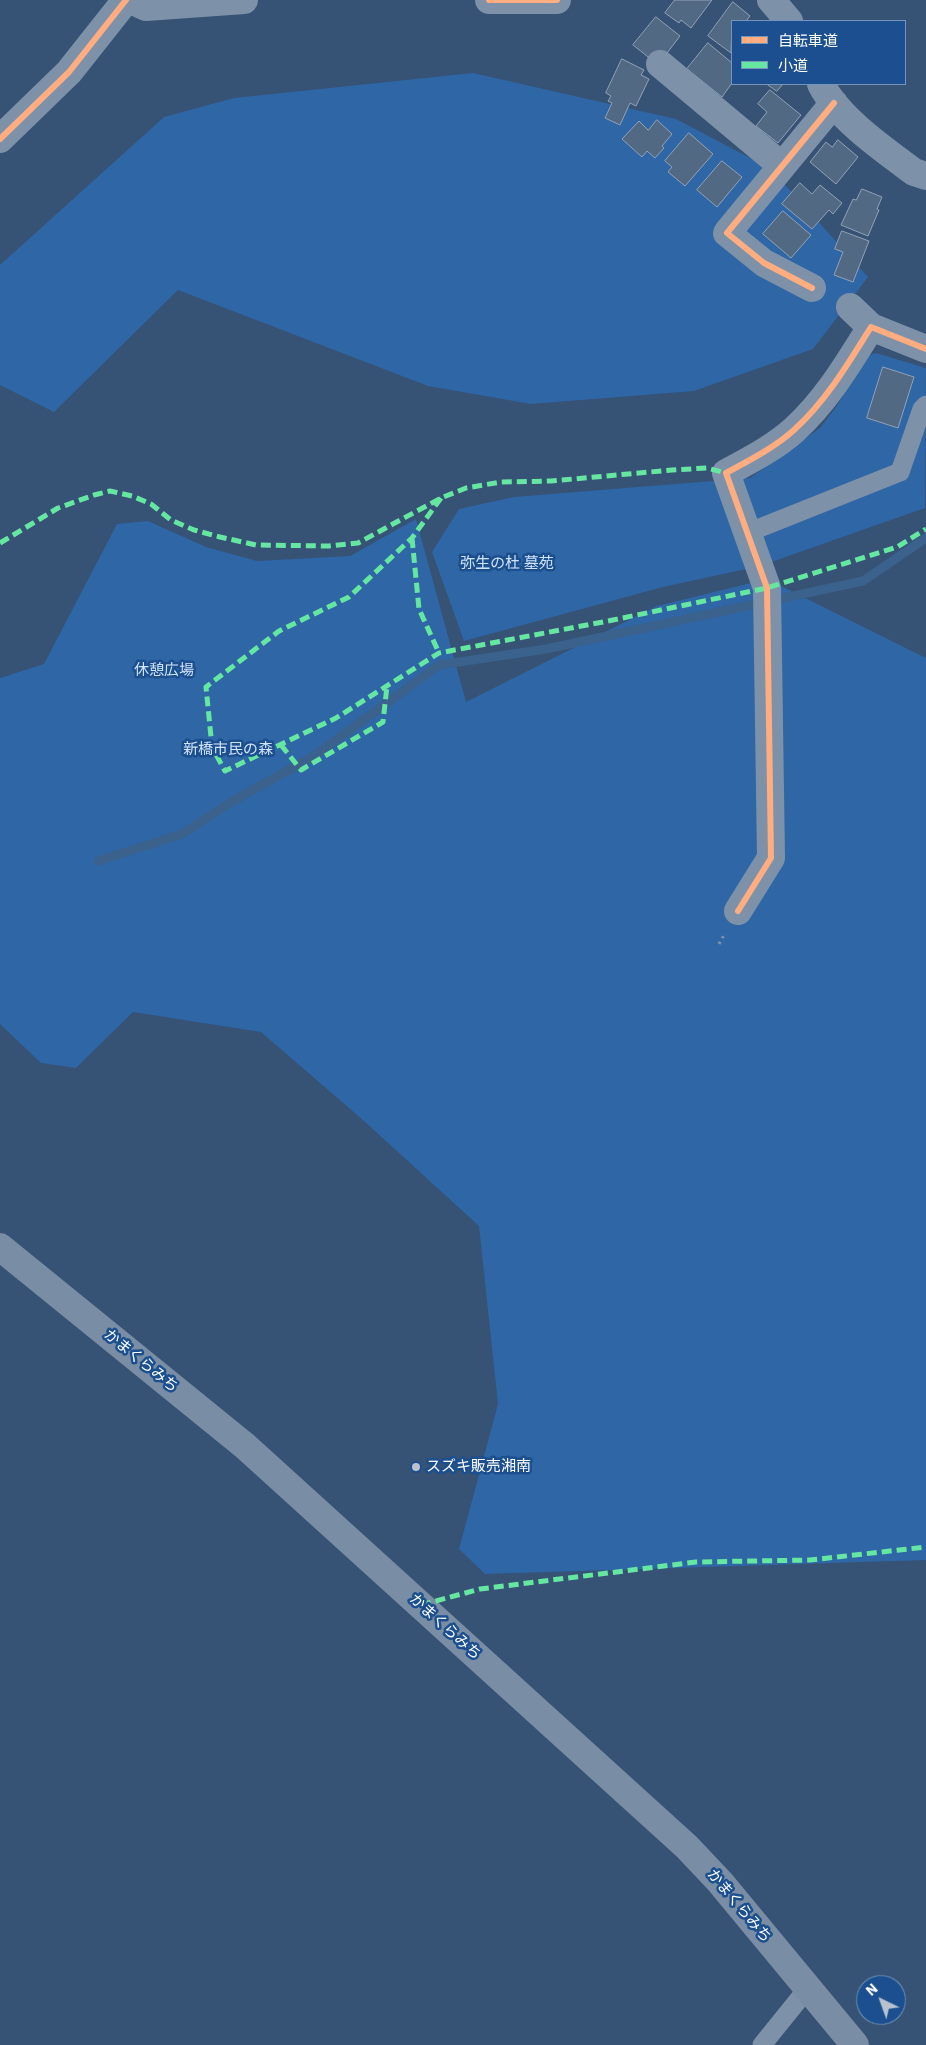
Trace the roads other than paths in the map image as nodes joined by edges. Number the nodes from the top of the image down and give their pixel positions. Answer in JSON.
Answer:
{"nodes":[{"id":1,"x":126,"y":0,"type":"edge"},
{"id":2,"x":131,"y":0,"type":"edge"},
{"id":3,"x":244,"y":0,"type":"edge"},
{"id":4,"x":489,"y":0,"type":"edge"},
{"id":5,"x":557,"y":0,"type":"edge"},
{"id":6,"x":771,"y":0,"type":"edge"},
{"id":7,"x":788,"y":20,"type":"edge"},
{"id":8,"x":660,"y":64,"type":"dead end"},
{"id":9,"x":827,"y":93,"type":"edge"},
{"id":10,"x":0,"y":139,"type":"edge"},
{"id":11,"x":782,"y":166,"type":"junction"},
{"id":12,"x":926,"y":176,"type":"edge"},
{"id":13,"x":812,"y":288,"type":"dead end"},
{"id":14,"x":850,"y":307,"type":"dead end"},
{"id":15,"x":871,"y":327,"type":"junction"},
{"id":16,"x":926,"y":349,"type":"edge"},
{"id":17,"x":926,"y":405,"type":"edge"},
{"id":18,"x":747,"y":533,"type":"junction"},
{"id":19,"x":738,"y":911,"type":"dead end"},
{"id":20,"x":0,"y":1247,"type":"edge"},
{"id":21,"x":808,"y":1988,"type":"junction"},
{"id":22,"x":762,"y":2045,"type":"edge"},
{"id":23,"x":855,"y":2045,"type":"edge"}],
"edges":[{"from":1,"to":10,"type":"street"},
{"from":2,"to":3,"type":"street"},
{"from":4,"to":5,"type":"street"},
{"from":6,"to":7,"type":"street"},
{"from":8,"to":11,"type":"street"},
{"from":9,"to":11,"type":"street"},
{"from":9,"to":12,"type":"street"},
{"from":11,"to":13,"type":"street"},
{"from":14,"to":15,"type":"street"},
{"from":15,"to":16,"type":"street"},
{"from":15,"to":18,"type":"street"},
{"from":17,"to":18,"type":"lane"},
{"from":18,"to":19,"type":"street"},
{"from":20,"to":21,"type":"main road","name":"かまくらみち"},
{"from":21,"to":22,"type":"lane"},
{"from":21,"to":23,"type":"main road","name":"かまくらみち"}]}
